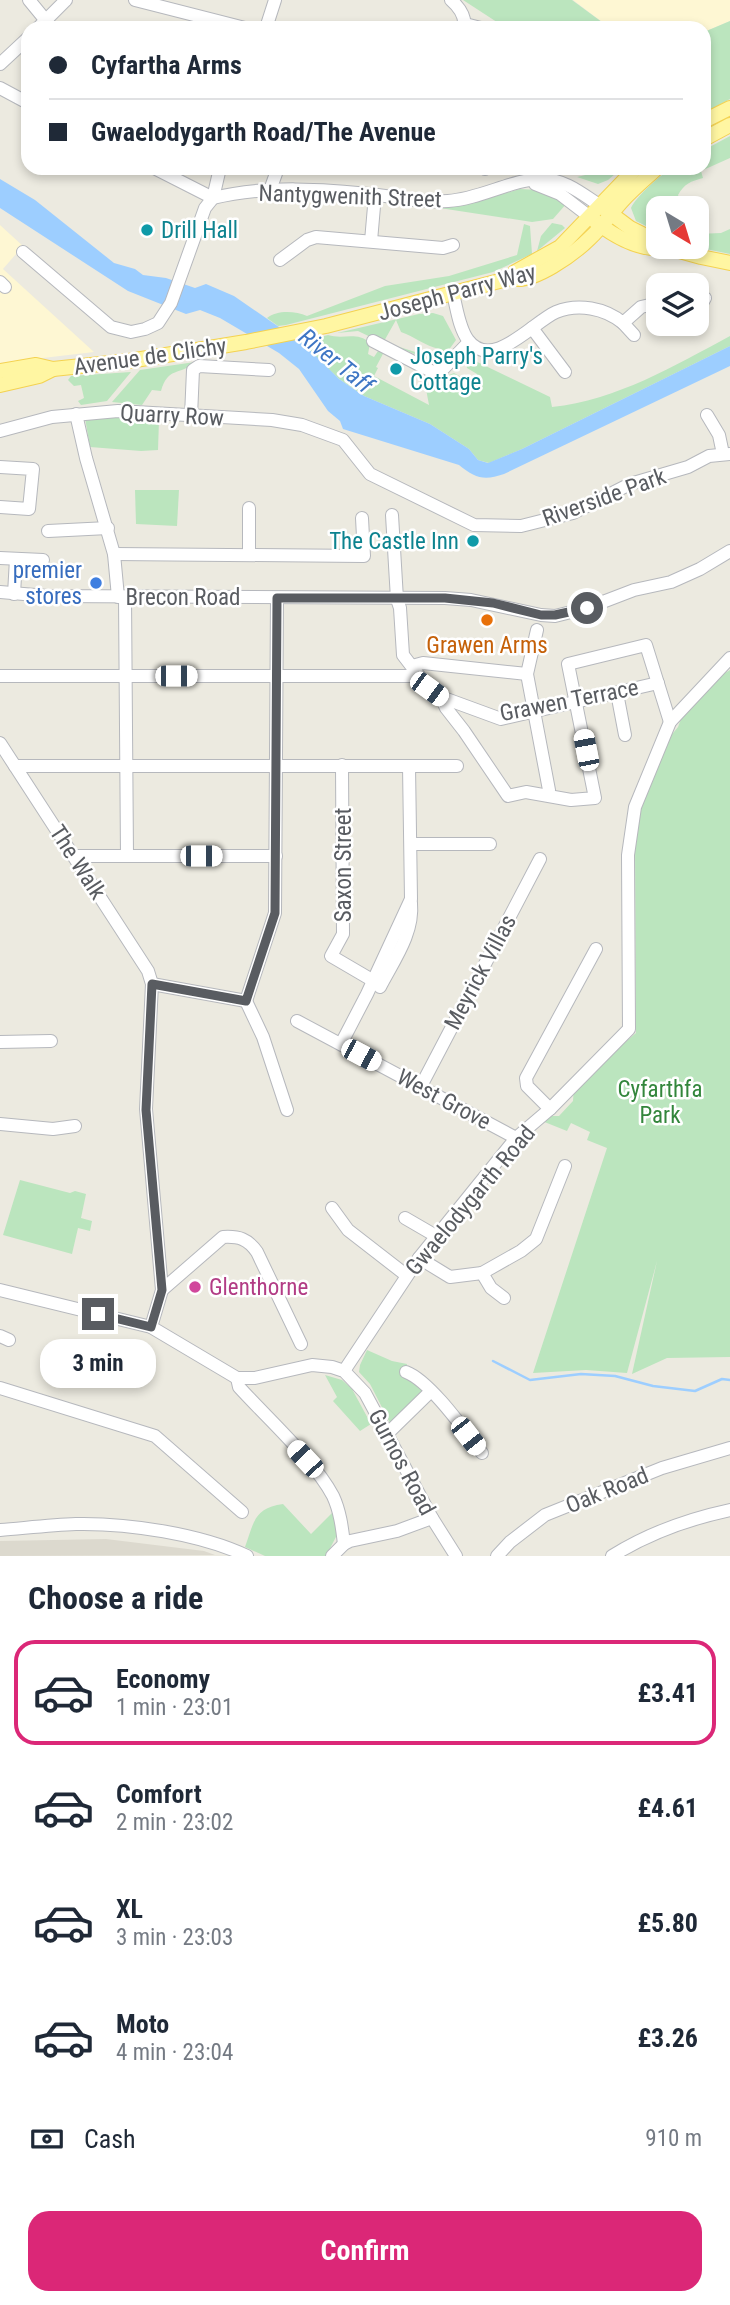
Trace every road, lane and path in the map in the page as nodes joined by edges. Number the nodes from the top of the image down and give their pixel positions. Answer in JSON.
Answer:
{"nodes":[{"id":1,"x":29,"y":0,"type":"edge"},
{"id":2,"x":66,"y":0,"type":"edge"},
{"id":3,"x":135,"y":0,"type":"edge"},
{"id":4,"x":275,"y":0,"type":"edge"},
{"id":5,"x":451,"y":0,"type":"edge"},
{"id":6,"x":42,"y":21,"type":"edge"},
{"id":7,"x":49,"y":21,"type":"edge"},
{"id":8,"x":197,"y":21,"type":"edge"},
{"id":9,"x":268,"y":21,"type":"edge"},
{"id":10,"x":463,"y":21,"type":"edge"},
{"id":11,"x":21,"y":44,"type":"edge"},
{"id":12,"x":0,"y":64,"type":"edge"},
{"id":13,"x":0,"y":88,"type":"edge"},
{"id":14,"x":21,"y":99,"type":"edge"},
{"id":15,"x":730,"y":108,"type":"edge"},
{"id":16,"x":711,"y":118,"type":"edge"},
{"id":17,"x":730,"y":125,"type":"edge"},
{"id":18,"x":711,"y":135,"type":"edge"},
{"id":19,"x":167,"y":175,"type":"edge"},
{"id":20,"x":218,"y":175,"type":"edge"},
{"id":21,"x":275,"y":175,"type":"edge"},
{"id":22,"x":631,"y":175,"type":"edge"},
{"id":23,"x":649,"y":175,"type":"edge"},
{"id":24,"x":270,"y":190,"type":"junction"},
{"id":25,"x":375,"y":194,"type":"junction"},
{"id":26,"x":213,"y":198,"type":"junction"},
{"id":27,"x":600,"y":216,"type":"junction"},
{"id":28,"x":371,"y":241,"type":"junction"},
{"id":29,"x":277,"y":242,"type":"dead end"},
{"id":30,"x":646,"y":247,"type":"edge"},
{"id":31,"x":23,"y":252,"type":"dead end"},
{"id":32,"x":709,"y":258,"type":"edge"},
{"id":33,"x":447,"y":262,"type":"dead end"},
{"id":34,"x":730,"y":263,"type":"edge"},
{"id":35,"x":453,"y":294,"type":"junction"},
{"id":36,"x":646,"y":306,"type":"edge"},
{"id":37,"x":623,"y":323,"type":"junction"},
{"id":38,"x":532,"y":328,"type":"junction"},
{"id":39,"x":634,"y":335,"type":"dead end"},
{"id":40,"x":246,"y":342,"type":"joint"},
{"id":41,"x":469,"y":342,"type":"junction"},
{"id":42,"x":375,"y":346,"type":"dead end"},
{"id":43,"x":565,"y":364,"type":"dead end"},
{"id":44,"x":53,"y":369,"type":"junction"},
{"id":45,"x":269,"y":370,"type":"dead end"},
{"id":46,"x":0,"y":371,"type":"edge"},
{"id":47,"x":0,"y":385,"type":"edge"},
{"id":48,"x":76,"y":414,"type":"junction"},
{"id":49,"x":707,"y":415,"type":"dead end"},
{"id":50,"x":191,"y":416,"type":"junction"},
{"id":51,"x":0,"y":431,"type":"edge"},
{"id":52,"x":726,"y":454,"type":"edge"},
{"id":53,"x":0,"y":467,"type":"edge"},
{"id":54,"x":0,"y":507,"type":"edge"},
{"id":55,"x":249,"y":508,"type":"dead end"},
{"id":56,"x":393,"y":515,"type":"dead end"},
{"id":57,"x":362,"y":518,"type":"dead end"},
{"id":58,"x":474,"y":525,"type":"joint"},
{"id":59,"x":108,"y":528,"type":"junction"},
{"id":60,"x":48,"y":531,"type":"dead end"},
{"id":61,"x":730,"y":551,"type":"edge"},
{"id":62,"x":114,"y":554,"type":"junction"},
{"id":63,"x":248,"y":554,"type":"junction"},
{"id":64,"x":0,"y":558,"type":"edge"},
{"id":65,"x":16,"y":559,"type":"junction"},
{"id":66,"x":43,"y":560,"type":"dead end"},
{"id":67,"x":0,"y":592,"type":"edge"},
{"id":68,"x":14,"y":594,"type":"junction"},
{"id":69,"x":121,"y":597,"type":"junction"},
{"id":70,"x":277,"y":598,"type":"junction"},
{"id":71,"x":397,"y":599,"type":"junction"},
{"id":72,"x":537,"y":630,"type":"dead end"},
{"id":73,"x":730,"y":658,"type":"edge"},
{"id":74,"x":415,"y":671,"type":"junction"},
{"id":75,"x":527,"y":674,"type":"junction"},
{"id":76,"x":0,"y":676,"type":"edge"},
{"id":77,"x":126,"y":676,"type":"junction"},
{"id":78,"x":276,"y":676,"type":"junction"},
{"id":79,"x":659,"y":683,"type":"junction"},
{"id":80,"x":617,"y":693,"type":"junction"},
{"id":81,"x":441,"y":697,"type":"junction"},
{"id":82,"x":577,"y":701,"type":"junction"},
{"id":83,"x":534,"y":711,"type":"junction"},
{"id":84,"x":670,"y":722,"type":"junction"},
{"id":85,"x":625,"y":735,"type":"dead end"},
{"id":86,"x":0,"y":743,"type":"edge"},
{"id":87,"x":276,"y":765,"type":"junction"},
{"id":88,"x":342,"y":765,"type":"junction"},
{"id":89,"x":15,"y":766,"type":"junction"},
{"id":90,"x":126,"y":766,"type":"junction"},
{"id":91,"x":410,"y":766,"type":"junction"},
{"id":92,"x":457,"y":766,"type":"dead end"},
{"id":93,"x":549,"y":790,"type":"dead end"},
{"id":94,"x":411,"y":844,"type":"junction"},
{"id":95,"x":490,"y":844,"type":"dead end"},
{"id":96,"x":75,"y":856,"type":"junction"},
{"id":97,"x":127,"y":856,"type":"junction"},
{"id":98,"x":276,"y":856,"type":"junction"},
{"id":99,"x":540,"y":859,"type":"dead end"},
{"id":100,"x":596,"y":949,"type":"dead end"},
{"id":101,"x":152,"y":984,"type":"junction"},
{"id":102,"x":376,"y":984,"type":"junction"},
{"id":103,"x":246,"y":1001,"type":"junction"},
{"id":104,"x":297,"y":1021,"type":"dead end"},
{"id":105,"x":51,"y":1041,"type":"dead end"},
{"id":106,"x":0,"y":1042,"type":"edge"},
{"id":107,"x":341,"y":1044,"type":"junction"},
{"id":108,"x":421,"y":1086,"type":"junction"},
{"id":109,"x":550,"y":1109,"type":"junction"},
{"id":110,"x":287,"y":1110,"type":"dead end"},
{"id":111,"x":0,"y":1124,"type":"edge"},
{"id":112,"x":75,"y":1126,"type":"dead end"},
{"id":113,"x":516,"y":1138,"type":"junction"},
{"id":114,"x":565,"y":1166,"type":"dead end"},
{"id":115,"x":332,"y":1208,"type":"dead end"},
{"id":116,"x":405,"y":1218,"type":"dead end"},
{"id":117,"x":436,"y":1236,"type":"junction"},
{"id":118,"x":419,"y":1258,"type":"junction"},
{"id":119,"x":482,"y":1273,"type":"junction"},
{"id":120,"x":406,"y":1275,"type":"junction"},
{"id":121,"x":0,"y":1290,"type":"edge"},
{"id":122,"x":162,"y":1290,"type":"junction"},
{"id":123,"x":504,"y":1298,"type":"dead end"},
{"id":124,"x":151,"y":1327,"type":"junction"},
{"id":125,"x":300,"y":1344,"type":"dead end"},
{"id":126,"x":344,"y":1371,"type":"junction"},
{"id":127,"x":406,"y":1373,"type":"dead end"},
{"id":128,"x":237,"y":1378,"type":"junction"},
{"id":129,"x":0,"y":1388,"type":"edge"},
{"id":130,"x":430,"y":1392,"type":"junction"},
{"id":131,"x":387,"y":1434,"type":"junction"},
{"id":132,"x":730,"y":1448,"type":"edge"},
{"id":133,"x":482,"y":1453,"type":"dead end"},
{"id":134,"x":730,"y":1510,"type":"edge"},
{"id":135,"x":242,"y":1512,"type":"dead end"},
{"id":136,"x":432,"y":1518,"type":"junction"},
{"id":137,"x":0,"y":1530,"type":"edge"},
{"id":138,"x":344,"y":1544,"type":"junction"},
{"id":139,"x":240,"y":1554,"type":"edge"},
{"id":140,"x":332,"y":1556,"type":"edge"},
{"id":141,"x":456,"y":1556,"type":"edge"},
{"id":142,"x":497,"y":1556,"type":"edge"},
{"id":143,"x":612,"y":1556,"type":"edge"}],
"edges":[{"from":1,"to":6,"type":"street"},
{"from":2,"to":7,"type":"street"},
{"from":3,"to":8,"type":"street"},
{"from":4,"to":9,"type":"street"},
{"from":5,"to":10,"type":"street"},
{"from":11,"to":12,"type":"street"},
{"from":13,"to":14,"type":"street"},
{"from":15,"to":16,"type":"main road"},
{"from":17,"to":18,"type":"main road"},
{"from":19,"to":26,"type":"street"},
{"from":20,"to":26,"type":"street"},
{"from":21,"to":24,"type":"street"},
{"from":22,"to":27,"type":"main road"},
{"from":23,"to":27,"type":"main road"},
{"from":24,"to":25,"type":"street","name":"Nantygwenith Street"},
{"from":24,"to":26,"type":"street","name":"Nantygwenith Street"},
{"from":25,"to":27,"type":"street","name":"Nantygwenith Street"},
{"from":25,"to":28,"type":"street"},
{"from":26,"to":31,"type":"street"},
{"from":27,"to":30,"type":"main road"},
{"from":27,"to":35,"type":"main road","name":"Joseph Parry Way"},
{"from":28,"to":29,"type":"street"},
{"from":28,"to":33,"type":"street"},
{"from":32,"to":34,"type":"main road"},
{"from":35,"to":40,"type":"main road","name":"Joseph Parry Way"},
{"from":35,"to":41,"type":"street"},
{"from":36,"to":37,"type":"street"},
{"from":37,"to":38,"type":"street"},
{"from":37,"to":39,"type":"street"},
{"from":38,"to":41,"type":"street"},
{"from":38,"to":43,"type":"street"},
{"from":40,"to":44,"type":"main road","name":"Avenue de Clichy"},
{"from":41,"to":42,"type":"street"},
{"from":44,"to":46,"type":"main road","name":"Avenue de Clichy"},
{"from":44,"to":47,"type":"main road","name":"Avenue de Clichy"},
{"from":45,"to":50,"type":"street"},
{"from":48,"to":50,"type":"street","name":"Quarry Row"},
{"from":48,"to":51,"type":"street","name":"Quarry Row"},
{"from":48,"to":59,"type":"street"},
{"from":49,"to":52,"type":"street"},
{"from":50,"to":58,"type":"street","name":"Quarry Row"},
{"from":52,"to":58,"type":"street","name":"Riverside Park"},
{"from":53,"to":54,"type":"street"},
{"from":55,"to":63,"type":"street"},
{"from":56,"to":71,"type":"street"},
{"from":57,"to":63,"type":"street"},
{"from":59,"to":60,"type":"street"},
{"from":59,"to":62,"type":"street"},
{"from":61,"to":71,"type":"street","name":"Brecon Road"},
{"from":62,"to":63,"type":"street"},
{"from":62,"to":69,"type":"street"},
{"from":64,"to":65,"type":"street"},
{"from":65,"to":66,"type":"street"},
{"from":65,"to":68,"type":"street"},
{"from":67,"to":68,"type":"street","name":"Brecon Road"},
{"from":68,"to":69,"type":"street","name":"Brecon Road"},
{"from":69,"to":70,"type":"street","name":"Brecon Road"},
{"from":69,"to":77,"type":"street"},
{"from":70,"to":71,"type":"street","name":"Brecon Road"},
{"from":70,"to":78,"type":"street"},
{"from":71,"to":74,"type":"street"},
{"from":72,"to":75,"type":"street"},
{"from":73,"to":84,"type":"street"},
{"from":74,"to":75,"type":"street"},
{"from":74,"to":78,"type":"street"},
{"from":74,"to":81,"type":"street"},
{"from":75,"to":83,"type":"street"},
{"from":76,"to":77,"type":"street"},
{"from":77,"to":78,"type":"street"},
{"from":77,"to":90,"type":"street"},
{"from":78,"to":87,"type":"street"},
{"from":79,"to":80,"type":"street","name":"Grawen Terrace"},
{"from":79,"to":82,"type":"street"},
{"from":79,"to":84,"type":"street"},
{"from":80,"to":82,"type":"street","name":"Grawen Terrace"},
{"from":80,"to":85,"type":"street"},
{"from":81,"to":82,"type":"street"},
{"from":81,"to":83,"type":"street","name":"Grawen Terrace"},
{"from":82,"to":83,"type":"street","name":"Grawen Terrace"},
{"from":83,"to":93,"type":"street"},
{"from":84,"to":109,"type":"street","name":"Gwaelodygarth Road"},
{"from":86,"to":89,"type":"street","name":"The Walk"},
{"from":87,"to":88,"type":"street"},
{"from":87,"to":90,"type":"street"},
{"from":87,"to":98,"type":"street"},
{"from":88,"to":91,"type":"street"},
{"from":88,"to":102,"type":"street","name":"Saxon Street"},
{"from":89,"to":90,"type":"street"},
{"from":89,"to":96,"type":"street","name":"The Walk"},
{"from":90,"to":97,"type":"street"},
{"from":91,"to":92,"type":"street"},
{"from":91,"to":94,"type":"street"},
{"from":94,"to":95,"type":"street"},
{"from":94,"to":102,"type":"street"},
{"from":96,"to":97,"type":"street"},
{"from":96,"to":101,"type":"street","name":"The Walk"},
{"from":97,"to":98,"type":"street"},
{"from":98,"to":103,"type":"street"},
{"from":99,"to":108,"type":"street","name":"Meyrick Villas"},
{"from":100,"to":109,"type":"street"},
{"from":101,"to":103,"type":"street"},
{"from":101,"to":122,"type":"street"},
{"from":102,"to":107,"type":"street"},
{"from":103,"to":110,"type":"street"},
{"from":104,"to":107,"type":"street","name":"West Grove"},
{"from":105,"to":106,"type":"street"},
{"from":107,"to":108,"type":"street","name":"West Grove"},
{"from":108,"to":113,"type":"street","name":"West Grove"},
{"from":109,"to":113,"type":"street","name":"Gwaelodygarth Road"},
{"from":111,"to":112,"type":"street"},
{"from":113,"to":117,"type":"street","name":"Gwaelodygarth Road"},
{"from":114,"to":119,"type":"street"},
{"from":115,"to":120,"type":"street"},
{"from":116,"to":117,"type":"street"},
{"from":117,"to":118,"type":"street","name":"Gwaelodygarth Road"},
{"from":118,"to":119,"type":"street"},
{"from":118,"to":120,"type":"street","name":"Gwaelodygarth Road"},
{"from":119,"to":123,"type":"street"},
{"from":120,"to":126,"type":"street","name":"Gwaelodygarth Road"},
{"from":121,"to":124,"type":"street"},
{"from":122,"to":124,"type":"street"},
{"from":122,"to":125,"type":"street"},
{"from":124,"to":128,"type":"street"},
{"from":126,"to":128,"type":"street"},
{"from":126,"to":131,"type":"street","name":"Gurnos Road"},
{"from":127,"to":130,"type":"street"},
{"from":128,"to":138,"type":"street"},
{"from":129,"to":135,"type":"street"},
{"from":130,"to":131,"type":"street"},
{"from":130,"to":133,"type":"street"},
{"from":131,"to":136,"type":"street","name":"Gurnos Road"},
{"from":132,"to":142,"type":"street","name":"Oak Road"},
{"from":134,"to":143,"type":"street"},
{"from":136,"to":138,"type":"street"},
{"from":136,"to":141,"type":"street","name":"Gurnos Road"},
{"from":137,"to":139,"type":"street"},
{"from":138,"to":140,"type":"street"}]}
